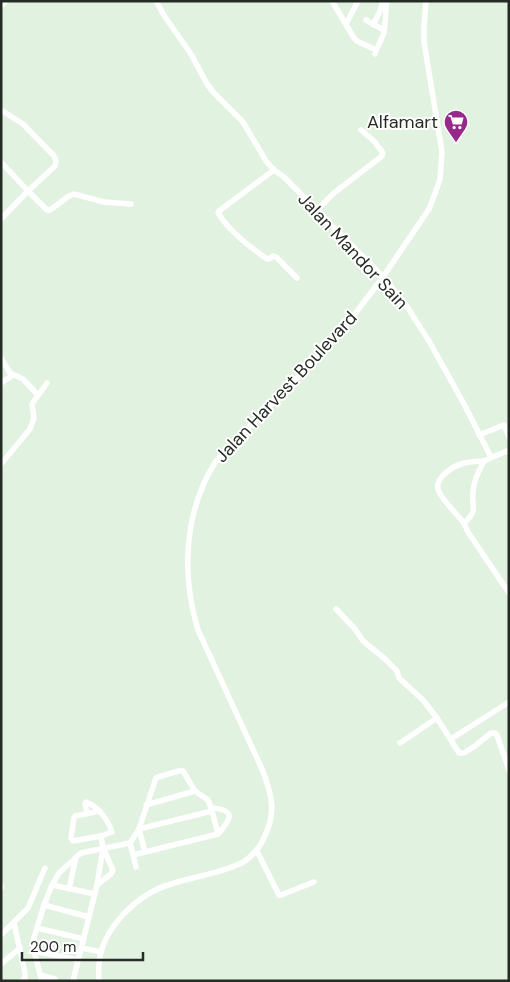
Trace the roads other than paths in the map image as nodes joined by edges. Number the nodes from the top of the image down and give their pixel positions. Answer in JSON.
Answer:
{"nodes":[{"id":1,"x":6,"y":1,"type":"edge"},
{"id":2,"x":156,"y":1,"type":"edge"},
{"id":3,"x":358,"y":1,"type":"edge"},
{"id":4,"x":385,"y":1,"type":"edge"},
{"id":5,"x":426,"y":1,"type":"edge"},
{"id":6,"x":332,"y":2,"type":"edge"},
{"id":7,"x":1,"y":6,"type":"edge"},
{"id":8,"x":383,"y":10,"type":"junction"},
{"id":9,"x":366,"y":20,"type":"dead end"},
{"id":10,"x":346,"y":24,"type":"junction"},
{"id":11,"x":373,"y":24,"type":"junction"},
{"id":12,"x":384,"y":30,"type":"junction"},
{"id":13,"x":1,"y":110,"type":"edge"},
{"id":14,"x":361,"y":130,"type":"dead end"},
{"id":15,"x":1,"y":162,"type":"edge"},
{"id":16,"x":274,"y":170,"type":"junction"},
{"id":17,"x":28,"y":191,"type":"junction"},
{"id":18,"x":131,"y":204,"type":"dead end"},
{"id":19,"x":317,"y":210,"type":"junction"},
{"id":20,"x":1,"y":219,"type":"edge"},
{"id":21,"x":383,"y":277,"type":"junction"},
{"id":22,"x":297,"y":278,"type":"dead end"},
{"id":23,"x":1,"y":358,"type":"edge"},
{"id":24,"x":14,"y":375,"type":"junction"},
{"id":25,"x":47,"y":382,"type":"dead end"},
{"id":26,"x":1,"y":383,"type":"edge"},
{"id":27,"x":38,"y":395,"type":"junction"},
{"id":28,"x":480,"y":435,"type":"junction"},
{"id":29,"x":509,"y":437,"type":"edge"},
{"id":30,"x":509,"y":450,"type":"edge"},
{"id":31,"x":491,"y":457,"type":"junction"},
{"id":32,"x":484,"y":461,"type":"junction"},
{"id":33,"x":1,"y":464,"type":"edge"},
{"id":34,"x":464,"y":523,"type":"junction"},
{"id":35,"x":509,"y":593,"type":"edge"},
{"id":36,"x":336,"y":608,"type":"dead end"},
{"id":37,"x":509,"y":702,"type":"edge"},
{"id":38,"x":438,"y":718,"type":"junction"},
{"id":39,"x":451,"y":739,"type":"junction"},
{"id":40,"x":400,"y":743,"type":"dead end"},
{"id":41,"x":509,"y":770,"type":"edge"},
{"id":42,"x":195,"y":791,"type":"junction"},
{"id":43,"x":146,"y":805,"type":"junction"},
{"id":44,"x":212,"y":809,"type":"junction"},
{"id":45,"x":100,"y":811,"type":"junction"},
{"id":46,"x":87,"y":813,"type":"junction"},
{"id":47,"x":139,"y":829,"type":"junction"},
{"id":48,"x":218,"y":834,"type":"junction"},
{"id":49,"x":102,"y":842,"type":"junction"},
{"id":50,"x":130,"y":842,"type":"junction"},
{"id":51,"x":257,"y":851,"type":"junction"},
{"id":52,"x":145,"y":852,"type":"junction"},
{"id":53,"x":133,"y":854,"type":"junction"},
{"id":54,"x":76,"y":857,"type":"junction"},
{"id":55,"x":136,"y":866,"type":"dead end"},
{"id":56,"x":45,"y":868,"type":"dead end"},
{"id":57,"x":314,"y":882,"type":"dead end"},
{"id":58,"x":52,"y":885,"type":"junction"},
{"id":59,"x":97,"y":885,"type":"junction"},
{"id":60,"x":69,"y":889,"type":"junction"},
{"id":61,"x":94,"y":894,"type":"junction"},
{"id":62,"x":44,"y":906,"type":"junction"},
{"id":63,"x":89,"y":917,"type":"junction"},
{"id":64,"x":14,"y":923,"type":"junction"},
{"id":65,"x":37,"y":928,"type":"junction"},
{"id":66,"x":1,"y":935,"type":"edge"},
{"id":67,"x":84,"y":939,"type":"junction"},
{"id":68,"x":20,"y":948,"type":"junction"},
{"id":69,"x":82,"y":948,"type":"junction"},
{"id":70,"x":34,"y":951,"type":"junction"},
{"id":71,"x":101,"y":952,"type":"junction"},
{"id":72,"x":78,"y":960,"type":"junction"},
{"id":73,"x":1,"y":964,"type":"edge"},
{"id":74,"x":41,"y":978,"type":"edge"},
{"id":75,"x":50,"y":979,"type":"edge"},
{"id":76,"x":24,"y":980,"type":"edge"},
{"id":77,"x":73,"y":981,"type":"edge"},
{"id":78,"x":100,"y":981,"type":"edge"}],
"edges":[{"from":1,"to":7,"type":"street"},
{"from":2,"to":16,"type":"street","name":"Jalan Mandor Sain"},
{"from":3,"to":10,"type":"street"},
{"from":4,"to":8,"type":"street"},
{"from":5,"to":21,"type":"street","name":"Jalan Harvest Boulevard"},
{"from":6,"to":10,"type":"street"},
{"from":8,"to":11,"type":"street"},
{"from":8,"to":12,"type":"street"},
{"from":9,"to":11,"type":"street"},
{"from":10,"to":12,"type":"street"},
{"from":11,"to":12,"type":"street"},
{"from":13,"to":17,"type":"street"},
{"from":14,"to":19,"type":"street"},
{"from":15,"to":17,"type":"street"},
{"from":16,"to":19,"type":"street","name":"Jalan Mandor Sain"},
{"from":16,"to":22,"type":"street"},
{"from":17,"to":18,"type":"street"},
{"from":17,"to":20,"type":"street"},
{"from":19,"to":21,"type":"street","name":"Jalan Mandor Sain"},
{"from":21,"to":28,"type":"street","name":"Jalan Mandor Sain"},
{"from":21,"to":51,"type":"street","name":"Jalan Harvest Boulevard"},
{"from":23,"to":24,"type":"street"},
{"from":24,"to":26,"type":"street"},
{"from":24,"to":27,"type":"street"},
{"from":25,"to":27,"type":"street"},
{"from":27,"to":33,"type":"street"},
{"from":28,"to":29,"type":"street"},
{"from":28,"to":31,"type":"street","name":"Jalan Mandor Sain"},
{"from":30,"to":31,"type":"street"},
{"from":31,"to":32,"type":"street"},
{"from":32,"to":34,"type":"street"},
{"from":32,"to":34,"type":"street"},
{"from":34,"to":35,"type":"street"},
{"from":36,"to":38,"type":"street"},
{"from":37,"to":39,"type":"street"},
{"from":38,"to":39,"type":"street"},
{"from":38,"to":40,"type":"street"},
{"from":39,"to":41,"type":"street"},
{"from":42,"to":43,"type":"street"},
{"from":42,"to":43,"type":"street"},
{"from":42,"to":44,"type":"street"},
{"from":43,"to":47,"type":"street"},
{"from":44,"to":47,"type":"street"},
{"from":44,"to":48,"type":"street"},
{"from":44,"to":48,"type":"street"},
{"from":45,"to":46,"type":"street"},
{"from":45,"to":46,"type":"street"},
{"from":45,"to":49,"type":"street"},
{"from":46,"to":49,"type":"street"},
{"from":47,"to":50,"type":"street"},
{"from":47,"to":52,"type":"street"},
{"from":48,"to":52,"type":"street"},
{"from":49,"to":50,"type":"street"},
{"from":49,"to":54,"type":"street"},
{"from":49,"to":59,"type":"street"},
{"from":49,"to":59,"type":"street"},
{"from":50,"to":53,"type":"street"},
{"from":51,"to":57,"type":"street"},
{"from":51,"to":71,"type":"street","name":"Jalan Harvest Boulevard"},
{"from":52,"to":53,"type":"street"},
{"from":53,"to":55,"type":"street"},
{"from":54,"to":58,"type":"street"},
{"from":54,"to":60,"type":"street"},
{"from":56,"to":64,"type":"street"},
{"from":58,"to":60,"type":"street"},
{"from":58,"to":62,"type":"street"},
{"from":59,"to":61,"type":"street"},
{"from":60,"to":61,"type":"street"},
{"from":61,"to":63,"type":"street"},
{"from":62,"to":63,"type":"street"},
{"from":62,"to":65,"type":"street"},
{"from":63,"to":67,"type":"street"},
{"from":64,"to":66,"type":"street"},
{"from":64,"to":68,"type":"street"},
{"from":65,"to":67,"type":"street"},
{"from":65,"to":70,"type":"street"},
{"from":67,"to":69,"type":"street"},
{"from":68,"to":73,"type":"street"},
{"from":68,"to":76,"type":"street"},
{"from":69,"to":71,"type":"street"},
{"from":69,"to":72,"type":"street"},
{"from":70,"to":72,"type":"street"},
{"from":70,"to":74,"type":"street"},
{"from":71,"to":78,"type":"street","name":"Jalan Harvest Boulevard"},
{"from":72,"to":77,"type":"street"},
{"from":74,"to":75,"type":"street"}]}
